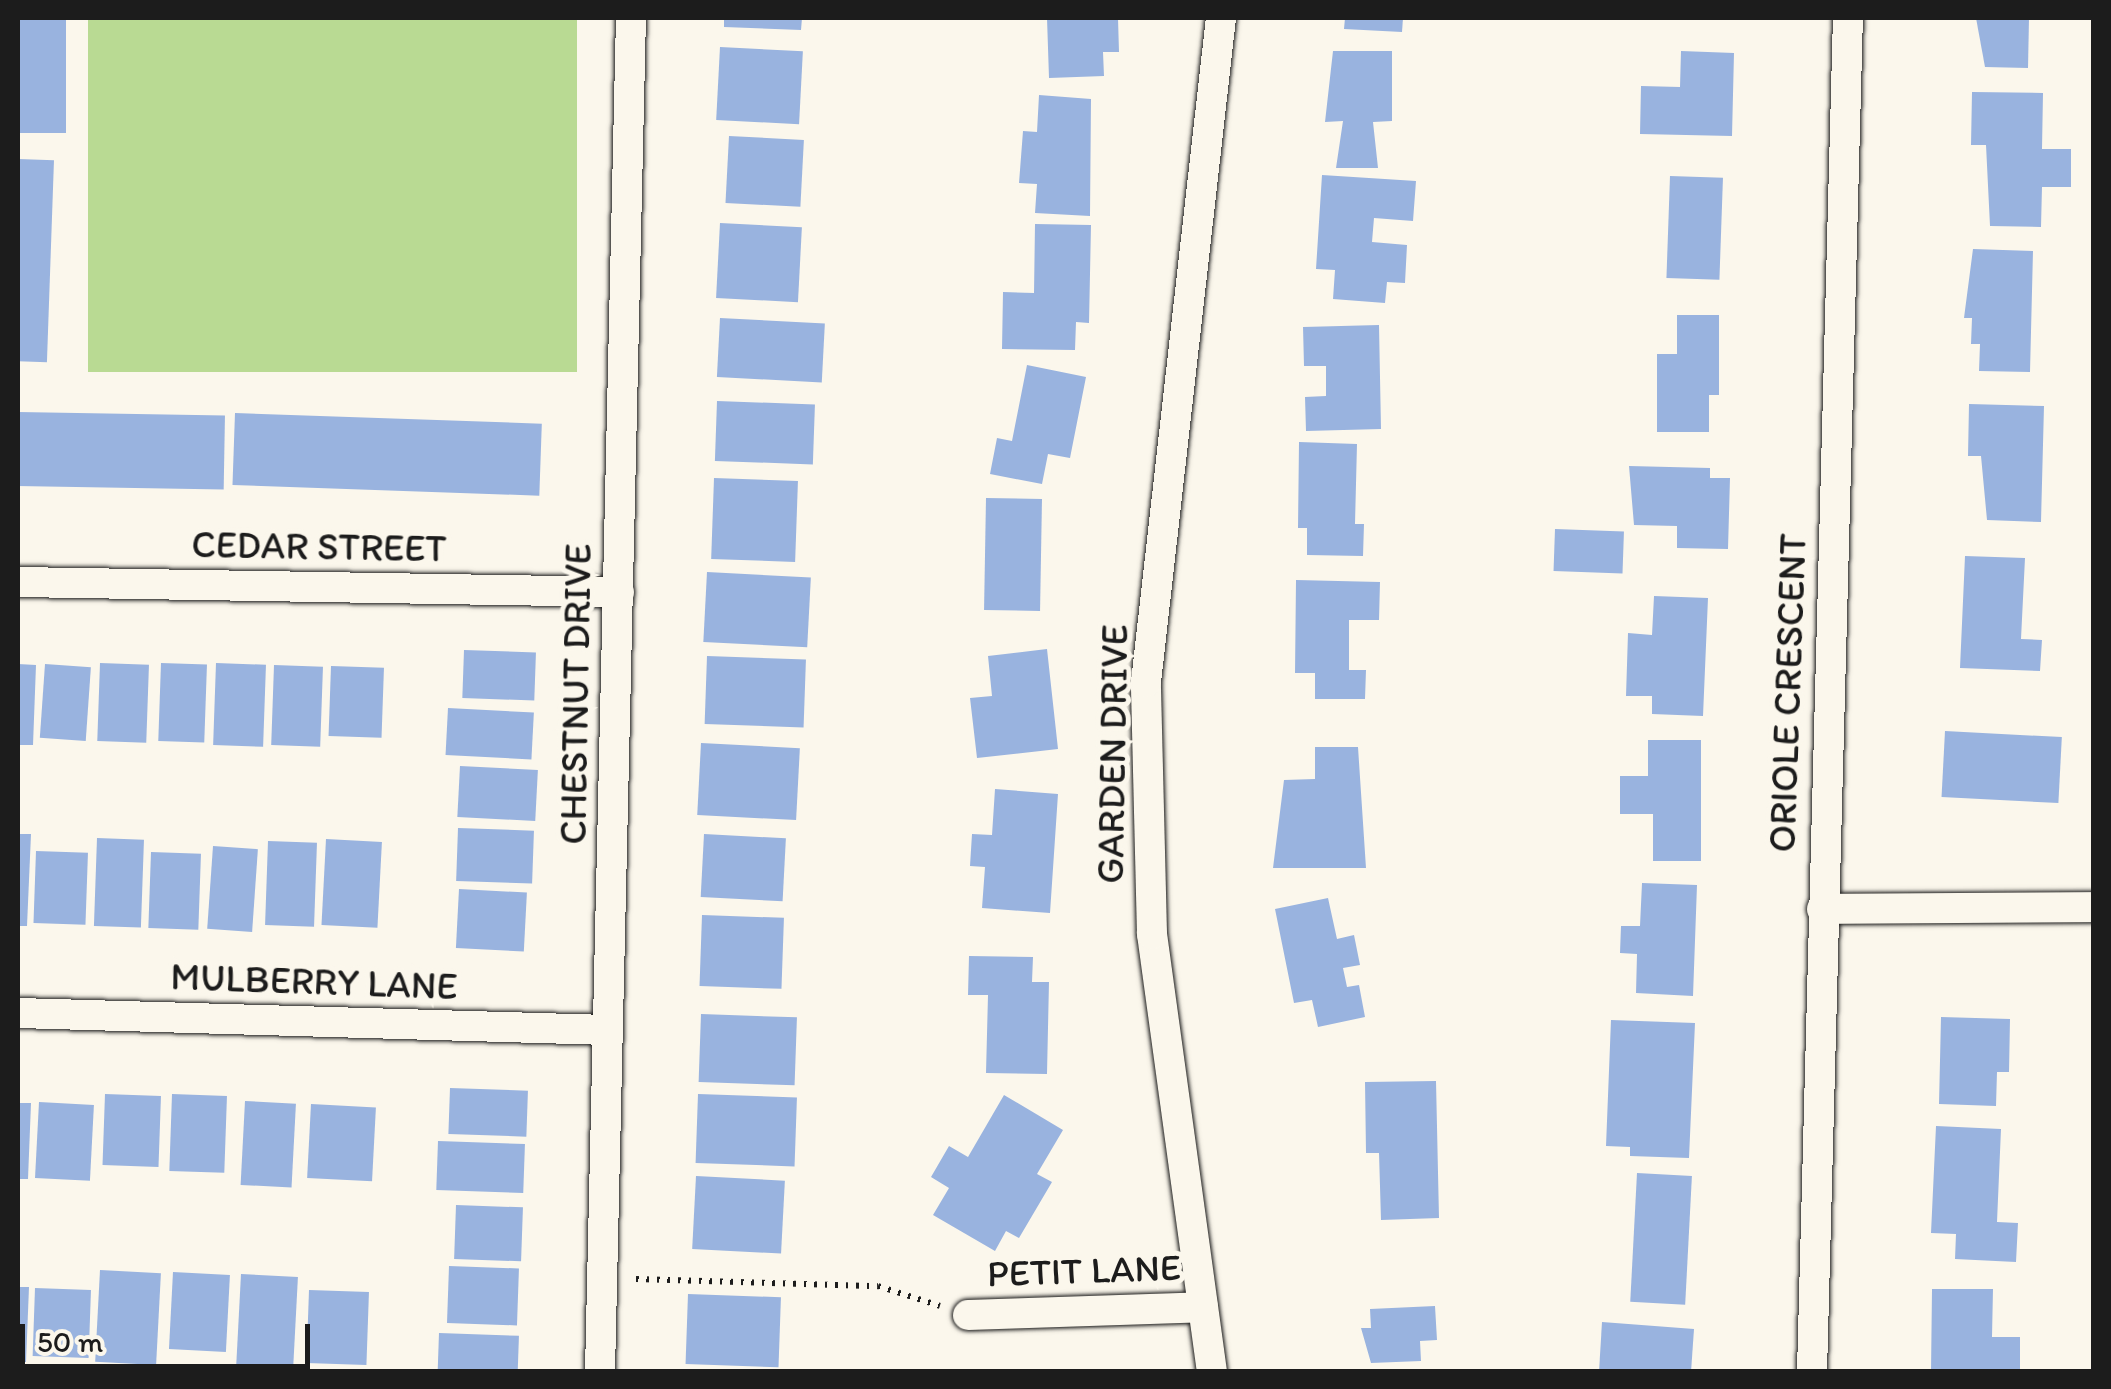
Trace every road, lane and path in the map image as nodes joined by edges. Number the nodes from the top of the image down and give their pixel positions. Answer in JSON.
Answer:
{"nodes":[{"id":1,"x":631,"y":18,"type":"edge"},
{"id":2,"x":1221,"y":18,"type":"edge"},
{"id":3,"x":1848,"y":18,"type":"edge"},
{"id":4,"x":18,"y":582,"type":"edge"},
{"id":5,"x":619,"y":592,"type":"junction"},
{"id":6,"x":2094,"y":908,"type":"edge"},
{"id":7,"x":1822,"y":909,"type":"junction"},
{"id":8,"x":18,"y":1014,"type":"edge"},
{"id":9,"x":608,"y":1030,"type":"junction"},
{"id":10,"x":630,"y":1279,"type":"dead end"},
{"id":11,"x":1203,"y":1307,"type":"junction"},
{"id":12,"x":968,"y":1316,"type":"joint"},
{"id":13,"x":600,"y":1372,"type":"edge"},
{"id":14,"x":1212,"y":1372,"type":"edge"},
{"id":15,"x":1812,"y":1372,"type":"edge"}],
"edges":[{"from":1,"to":5,"type":"street","name":"CHESTNUT DRIVE"},
{"from":2,"to":11,"type":"street","name":"GARDEN DRIVE"},
{"from":3,"to":7,"type":"street","name":"ORIOLE CRESCENT"},
{"from":4,"to":5,"type":"street","name":"CEDAR STREET"},
{"from":5,"to":9,"type":"street","name":"CHESTNUT DRIVE"},
{"from":6,"to":7,"type":"street"},
{"from":7,"to":15,"type":"street","name":"ORIOLE CRESCENT"},
{"from":8,"to":9,"type":"street","name":"MULBERRY LANE"},
{"from":9,"to":13,"type":"street","name":"CHESTNUT DRIVE"},
{"from":10,"to":12,"type":"path"},
{"from":11,"to":12,"type":"street","name":"PETIT LANE"},
{"from":11,"to":14,"type":"street","name":"GARDEN DRIVE"}]}
